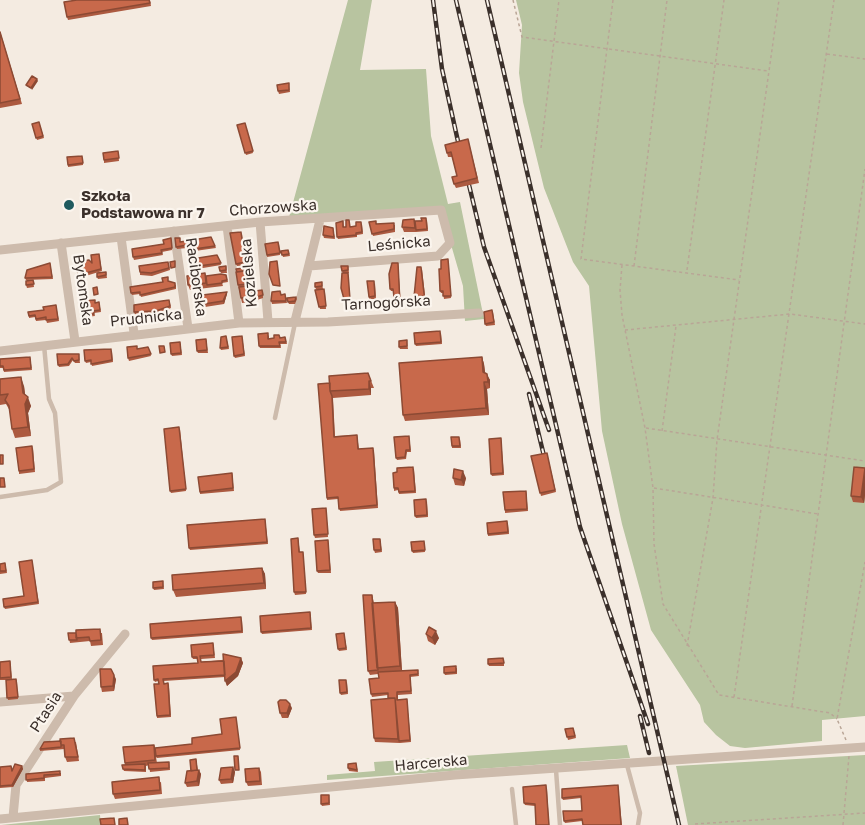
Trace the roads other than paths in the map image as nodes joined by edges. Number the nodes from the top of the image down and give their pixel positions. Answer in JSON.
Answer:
{"nodes":[{"id":1,"x":441,"y":210,"type":"joint"},
{"id":2,"x":320,"y":220,"type":"junction"},
{"id":3,"x":260,"y":222,"type":"junction"},
{"id":4,"x":227,"y":226,"type":"junction"},
{"id":5,"x":174,"y":231,"type":"junction"},
{"id":6,"x":121,"y":237,"type":"junction"},
{"id":7,"x":61,"y":243,"type":"junction"},
{"id":8,"x":0,"y":249,"type":"edge"},
{"id":9,"x":309,"y":266,"type":"junction"},
{"id":10,"x":479,"y":313,"type":"dead end"},
{"id":11,"x":268,"y":321,"type":"junction"},
{"id":12,"x":295,"y":321,"type":"junction"},
{"id":13,"x":239,"y":323,"type":"junction"},
{"id":14,"x":188,"y":328,"type":"junction"},
{"id":15,"x":134,"y":333,"type":"junction"},
{"id":16,"x":75,"y":341,"type":"junction"},
{"id":17,"x":44,"y":345,"type":"junction"},
{"id":18,"x":0,"y":351,"type":"edge"},
{"id":19,"x":275,"y":418,"type":"dead end"},
{"id":20,"x":0,"y":497,"type":"edge"},
{"id":21,"x":125,"y":634,"type":"dead end"},
{"id":22,"x":74,"y":696,"type":"junction"},
{"id":23,"x":0,"y":702,"type":"edge"},
{"id":24,"x":865,"y":747,"type":"edge"},
{"id":25,"x":627,"y":765,"type":"junction"},
{"id":26,"x":556,"y":770,"type":"junction"},
{"id":27,"x":512,"y":789,"type":"dead end"},
{"id":28,"x":13,"y":817,"type":"junction"},
{"id":29,"x":0,"y":819,"type":"edge"},
{"id":30,"x":516,"y":825,"type":"edge"},
{"id":31,"x":560,"y":825,"type":"edge"},
{"id":32,"x":638,"y":825,"type":"edge"}],
"edges":[{"from":1,"to":2,"type":"street","name":"Chorzowska"},
{"from":1,"to":9,"type":"street","name":"Leśnicka"},
{"from":2,"to":3,"type":"street","name":"Chorzowska"},
{"from":2,"to":9,"type":"street"},
{"from":3,"to":4,"type":"street","name":"Chorzowska"},
{"from":3,"to":11,"type":"street","name":"Kozielska"},
{"from":4,"to":5,"type":"street","name":"Chorzowska"},
{"from":4,"to":13,"type":"street"},
{"from":5,"to":6,"type":"street","name":"Chorzowska"},
{"from":5,"to":14,"type":"street","name":"Raciborska"},
{"from":6,"to":7,"type":"street","name":"Chorzowska"},
{"from":6,"to":15,"type":"street"},
{"from":7,"to":8,"type":"street","name":"Chorzowska"},
{"from":7,"to":16,"type":"street","name":"Bytomska"},
{"from":9,"to":12,"type":"street"},
{"from":10,"to":12,"type":"street","name":"Tarnogórska"},
{"from":11,"to":12,"type":"street","name":"Prudnicka"},
{"from":11,"to":13,"type":"street","name":"Prudnicka"},
{"from":12,"to":19,"type":"lane"},
{"from":13,"to":14,"type":"street","name":"Prudnicka"},
{"from":14,"to":15,"type":"street","name":"Prudnicka"},
{"from":15,"to":16,"type":"street","name":"Prudnicka"},
{"from":16,"to":17,"type":"street","name":"Prudnicka"},
{"from":17,"to":18,"type":"street","name":"Prudnicka"},
{"from":17,"to":20,"type":"lane"},
{"from":21,"to":22,"type":"street","name":"Ptasia"},
{"from":22,"to":23,"type":"street"},
{"from":22,"to":28,"type":"street","name":"Ptasia"},
{"from":24,"to":25,"type":"street","name":"Harcerska"},
{"from":25,"to":26,"type":"street","name":"Harcerska"},
{"from":25,"to":32,"type":"lane"},
{"from":26,"to":28,"type":"street","name":"Harcerska"},
{"from":26,"to":31,"type":"lane"},
{"from":27,"to":30,"type":"lane"},
{"from":28,"to":29,"type":"street","name":"Harcerska"}]}
